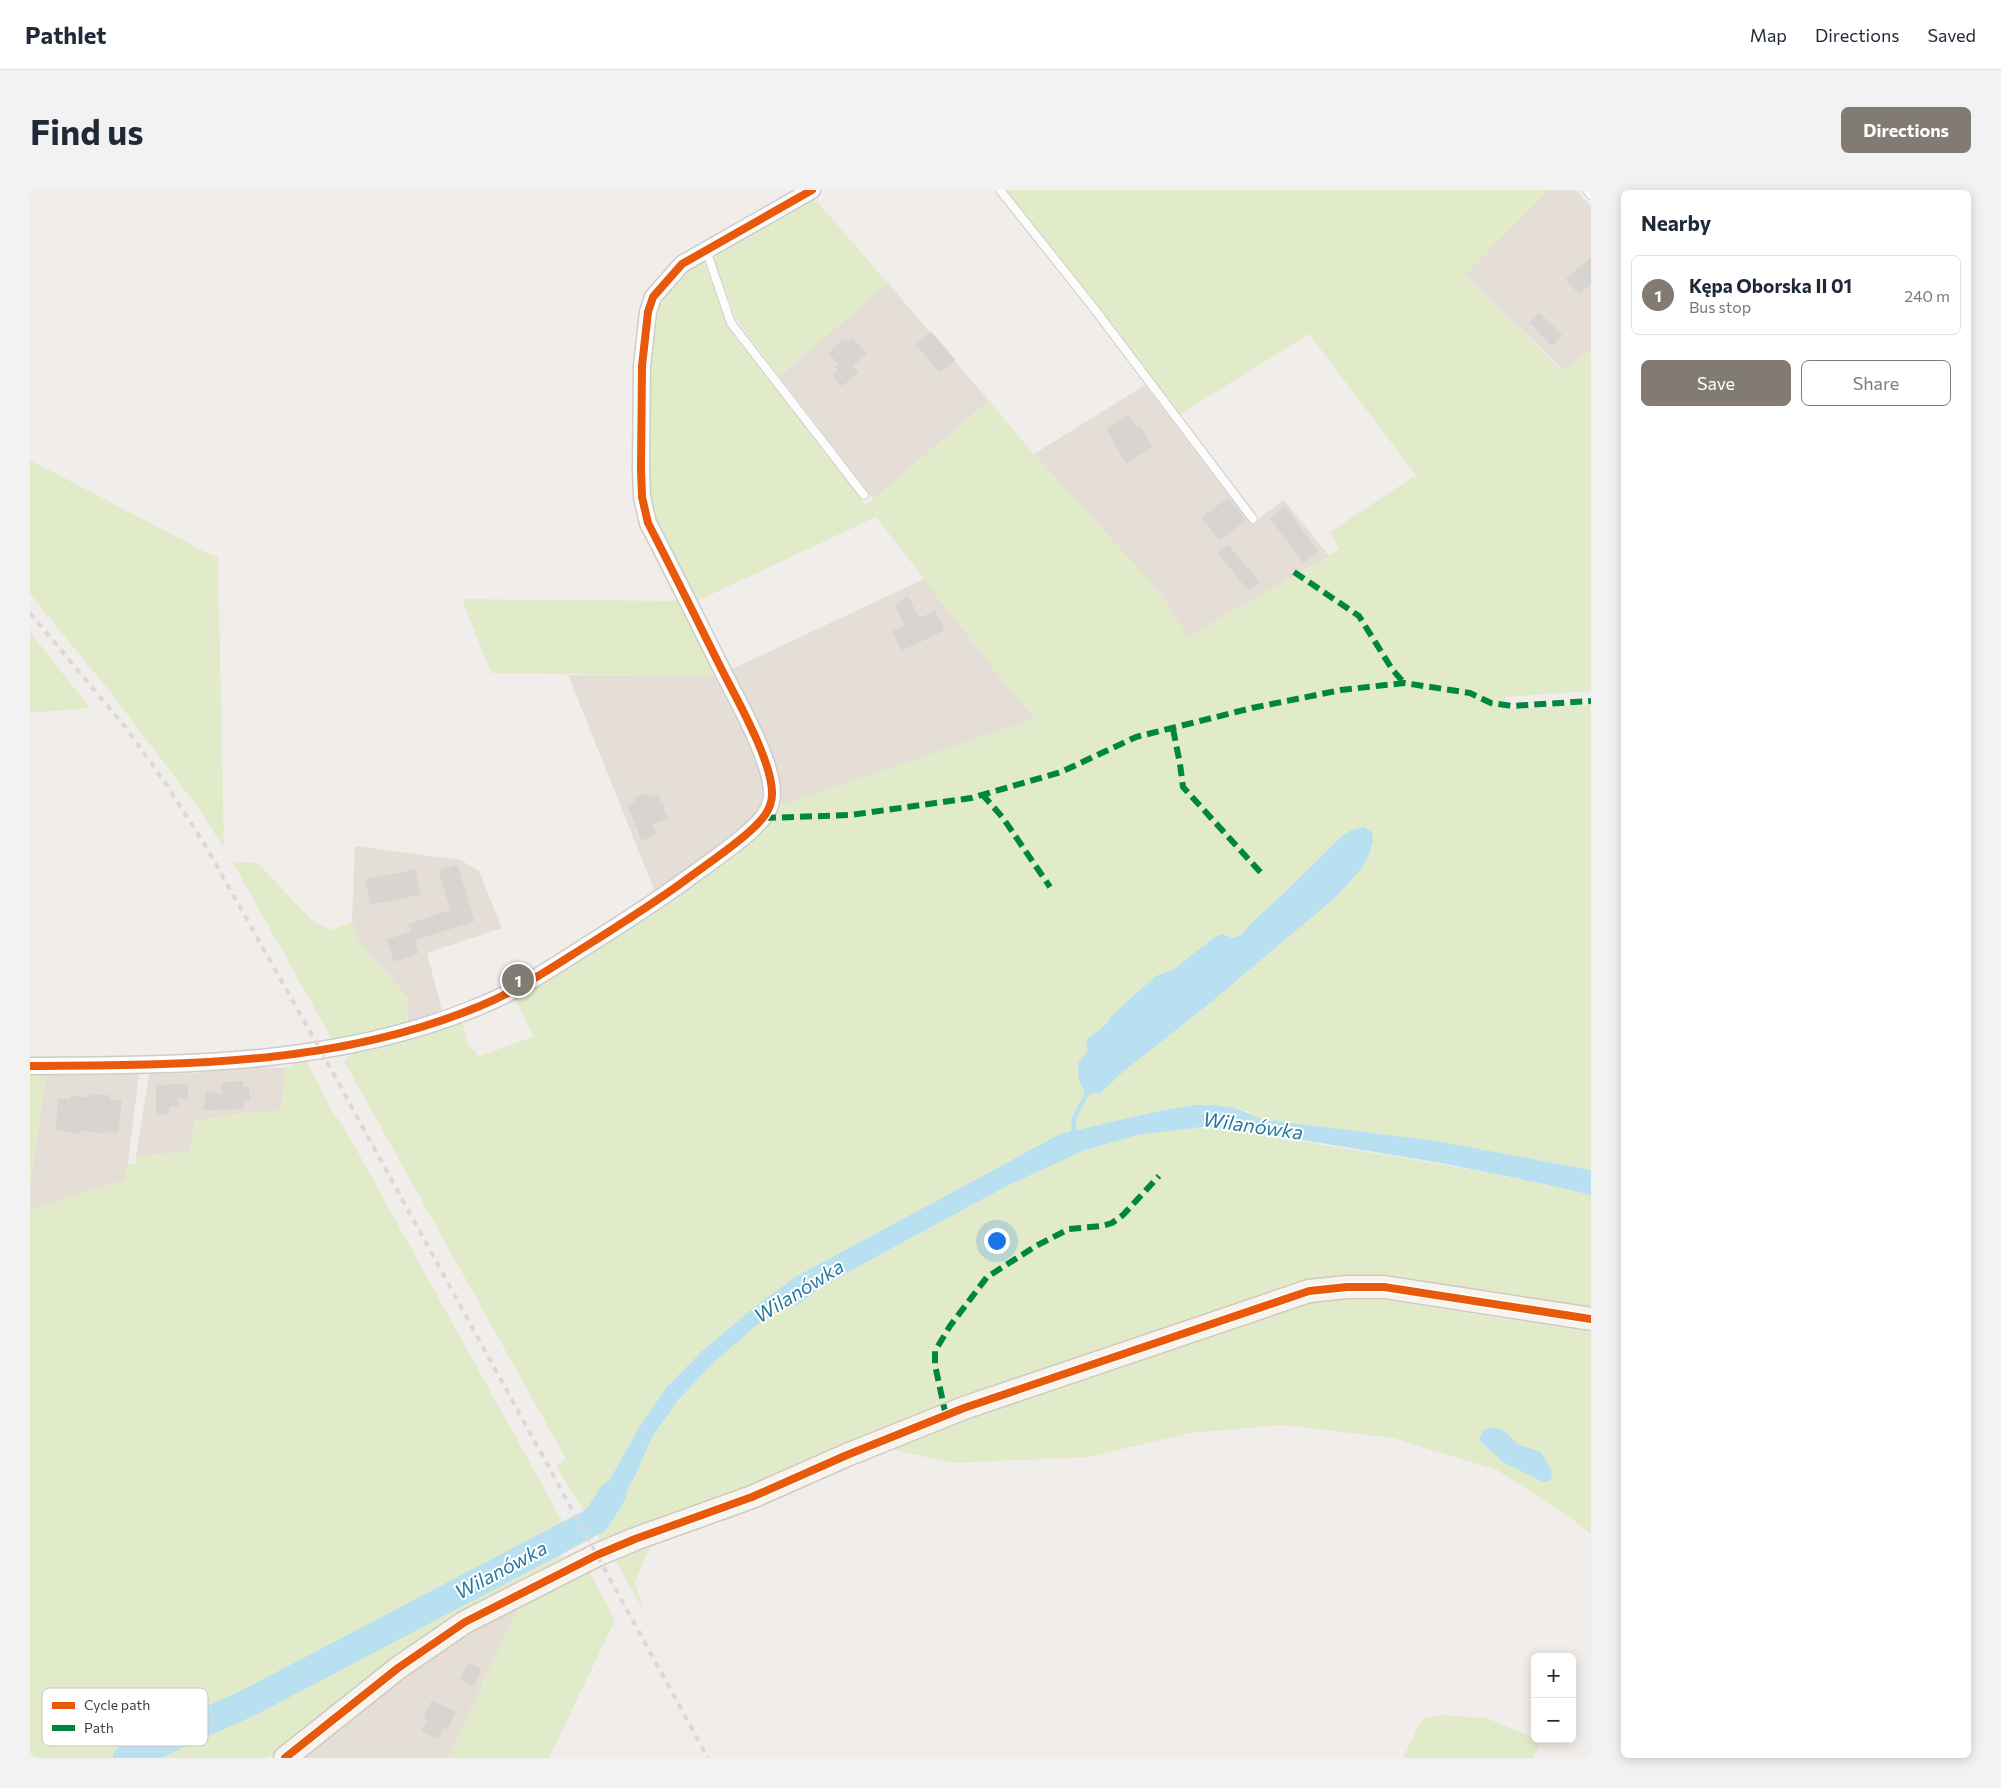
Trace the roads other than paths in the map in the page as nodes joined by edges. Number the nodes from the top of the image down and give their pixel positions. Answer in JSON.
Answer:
{"nodes":[{"id":1,"x":810,"y":190,"type":"edge"},
{"id":2,"x":1000,"y":190,"type":"edge"},
{"id":3,"x":1587,"y":190,"type":"edge"},
{"id":4,"x":1591,"y":195,"type":"edge"},
{"id":5,"x":706,"y":250,"type":"junction"},
{"id":6,"x":864,"y":495,"type":"dead end"},
{"id":7,"x":1253,"y":519,"type":"dead end"},
{"id":8,"x":30,"y":1066,"type":"edge"},
{"id":9,"x":1591,"y":1319,"type":"edge"},
{"id":10,"x":285,"y":1758,"type":"edge"}],
"edges":[{"from":1,"to":5,"type":"street"},
{"from":2,"to":7,"type":"lane"},
{"from":3,"to":4,"type":"lane"},
{"from":5,"to":6,"type":"lane"},
{"from":5,"to":8,"type":"street"},
{"from":9,"to":10,"type":"street"}]}
